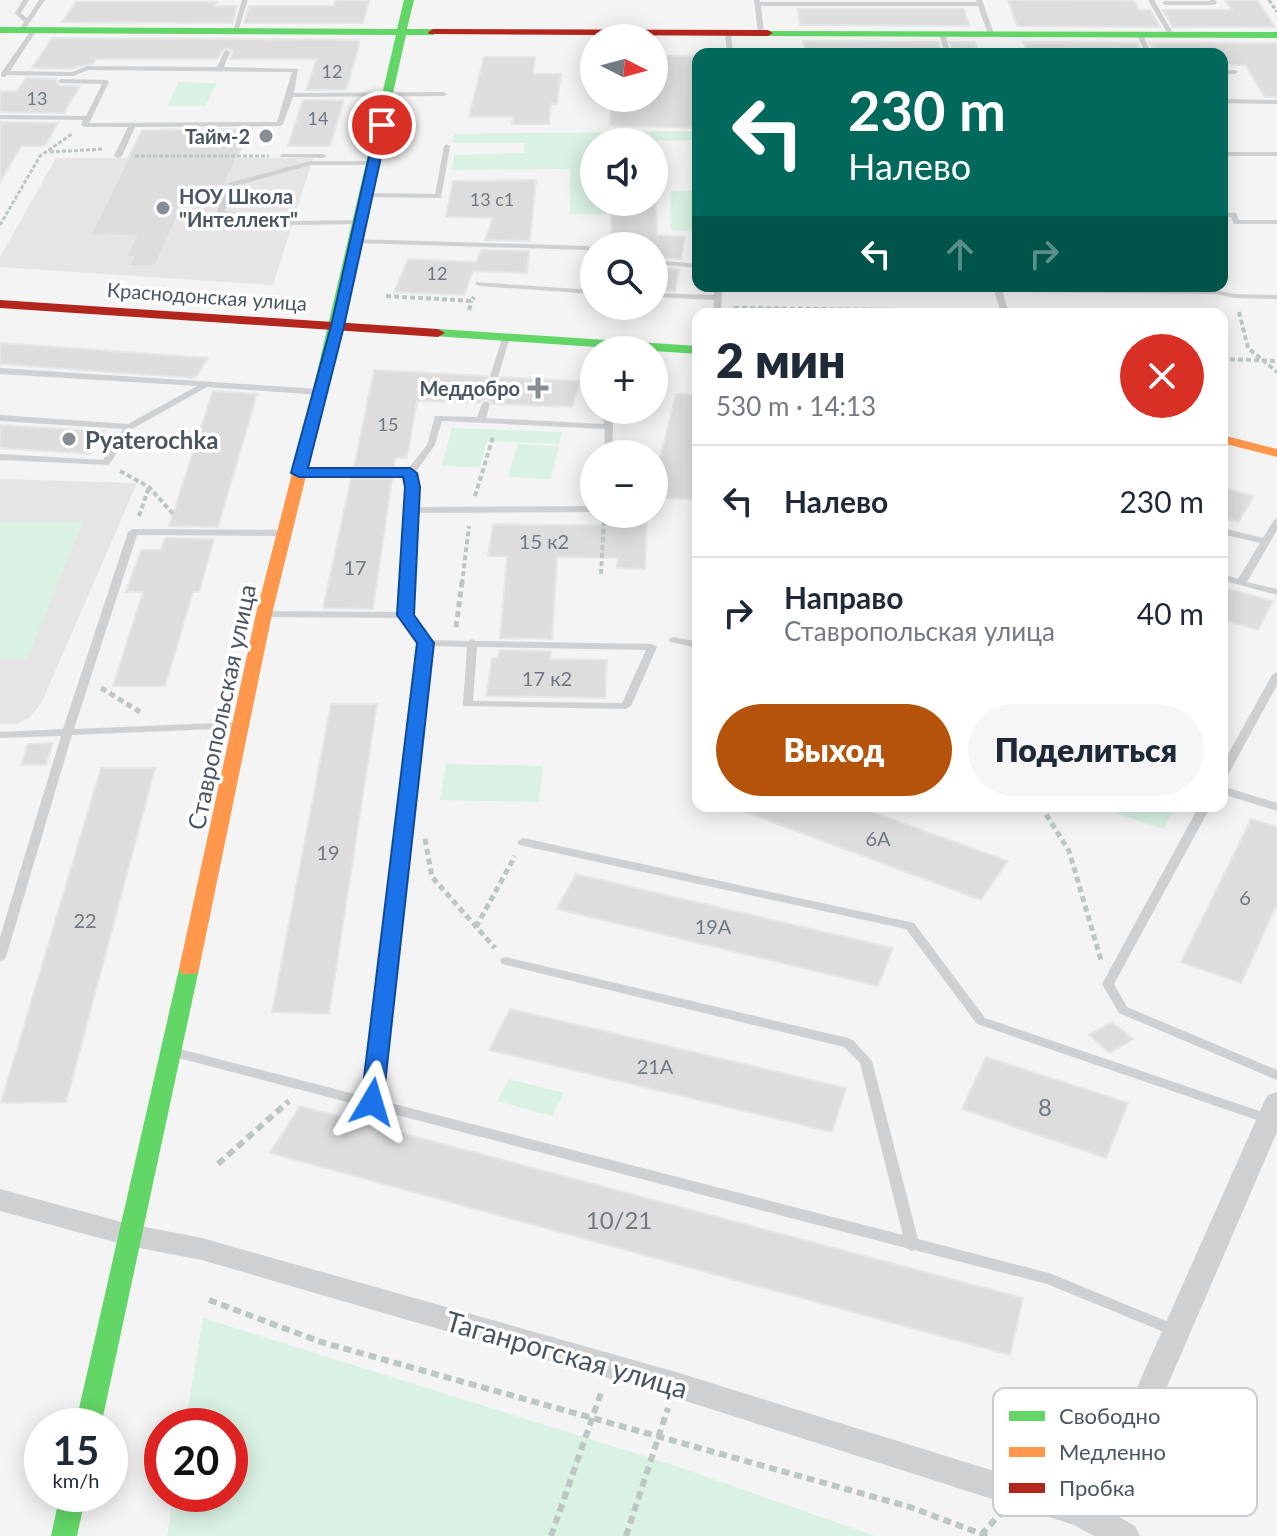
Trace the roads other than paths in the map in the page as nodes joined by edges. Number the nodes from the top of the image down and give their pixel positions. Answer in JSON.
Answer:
{"nodes":[{"id":1,"x":26,"y":0,"type":"edge"},
{"id":2,"x":42,"y":0,"type":"edge"},
{"id":3,"x":245,"y":0,"type":"edge"},
{"id":4,"x":409,"y":0,"type":"edge"},
{"id":5,"x":1151,"y":0,"type":"edge"},
{"id":6,"x":1212,"y":0,"type":"edge"},
{"id":7,"x":758,"y":2,"type":"edge"},
{"id":8,"x":980,"y":2,"type":"edge"},
{"id":9,"x":1165,"y":3,"type":"dead end"},
{"id":10,"x":28,"y":27,"type":"junction"},
{"id":11,"x":0,"y":30,"type":"edge"},
{"id":12,"x":235,"y":31,"type":"junction"},
{"id":13,"x":403,"y":32,"type":"junction"},
{"id":14,"x":728,"y":33,"type":"junction"},
{"id":15,"x":761,"y":33,"type":"junction"},
{"id":16,"x":942,"y":34,"type":"junction"},
{"id":17,"x":991,"y":34,"type":"junction"},
{"id":18,"x":1140,"y":35,"type":"junction"},
{"id":19,"x":1171,"y":35,"type":"junction"},
{"id":20,"x":1277,"y":35,"type":"edge"},
{"id":21,"x":729,"y":48,"type":"edge"},
{"id":22,"x":946,"y":48,"type":"edge"},
{"id":23,"x":1146,"y":48,"type":"edge"},
{"id":24,"x":227,"y":52,"type":"dead end"},
{"id":25,"x":220,"y":69,"type":"junction"},
{"id":26,"x":1228,"y":72,"type":"edge"},
{"id":27,"x":1235,"y":72,"type":"dead end"},
{"id":28,"x":1,"y":78,"type":"edge"},
{"id":29,"x":389,"y":94,"type":"junction"},
{"id":30,"x":444,"y":94,"type":"dead end"},
{"id":31,"x":290,"y":95,"type":"junction"},
{"id":32,"x":1228,"y":101,"type":"edge"},
{"id":33,"x":1277,"y":102,"type":"edge"},
{"id":34,"x":0,"y":117,"type":"edge"},
{"id":35,"x":86,"y":121,"type":"junction"},
{"id":36,"x":133,"y":124,"type":"junction"},
{"id":37,"x":447,"y":146,"type":"dead end"},
{"id":38,"x":120,"y":152,"type":"road end"},
{"id":39,"x":1228,"y":154,"type":"edge"},
{"id":40,"x":1277,"y":154,"type":"edge"},
{"id":41,"x":283,"y":156,"type":"road end"},
{"id":42,"x":375,"y":159,"type":"junction"},
{"id":43,"x":367,"y":195,"type":"junction"},
{"id":44,"x":1228,"y":215,"type":"edge"},
{"id":45,"x":1277,"y":222,"type":"edge"},
{"id":46,"x":359,"y":232,"type":"junction"},
{"id":47,"x":580,"y":248,"type":"edge"},
{"id":48,"x":668,"y":263,"type":"edge"},
{"id":49,"x":692,"y":265,"type":"edge"},
{"id":50,"x":479,"y":284,"type":"road end"},
{"id":51,"x":580,"y":291,"type":"edge"},
{"id":52,"x":1215,"y":292,"type":"edge"},
{"id":53,"x":1277,"y":297,"type":"edge"},
{"id":54,"x":668,"y":298,"type":"edge"},
{"id":55,"x":1,"y":306,"type":"edge"},
{"id":56,"x":717,"y":307,"type":"edge"},
{"id":57,"x":337,"y":326,"type":"junction"},
{"id":58,"x":506,"y":337,"type":"junction"},
{"id":59,"x":580,"y":344,"type":"edge"},
{"id":60,"x":668,"y":349,"type":"edge"},
{"id":61,"x":692,"y":350,"type":"edge"},
{"id":62,"x":0,"y":371,"type":"edge"},
{"id":63,"x":494,"y":377,"type":"dead end"},
{"id":64,"x":205,"y":385,"type":"junction"},
{"id":65,"x":320,"y":392,"type":"junction"},
{"id":66,"x":486,"y":404,"type":"dead end"},
{"id":67,"x":0,"y":418,"type":"edge"},
{"id":68,"x":481,"y":420,"type":"junction"},
{"id":69,"x":609,"y":424,"type":"edge"},
{"id":70,"x":129,"y":427,"type":"junction"},
{"id":71,"x":609,"y":427,"type":"junction"},
{"id":72,"x":609,"y":440,"type":"edge"},
{"id":73,"x":1228,"y":441,"type":"edge"},
{"id":74,"x":1277,"y":453,"type":"edge"},
{"id":75,"x":0,"y":457,"type":"edge"},
{"id":76,"x":299,"y":473,"type":"junction"},
{"id":77,"x":410,"y":473,"type":"junction"},
{"id":78,"x":580,"y":509,"type":"edge"},
{"id":79,"x":411,"y":510,"type":"junction"},
{"id":80,"x":1277,"y":522,"type":"edge"},
{"id":81,"x":284,"y":533,"type":"junction"},
{"id":82,"x":1228,"y":533,"type":"edge"},
{"id":83,"x":1265,"y":542,"type":"junction"},
{"id":84,"x":1228,"y":579,"type":"edge"},
{"id":85,"x":1241,"y":583,"type":"junction"},
{"id":86,"x":1277,"y":592,"type":"edge"},
{"id":87,"x":264,"y":614,"type":"junction"},
{"id":88,"x":405,"y":615,"type":"junction"},
{"id":89,"x":674,"y":640,"type":"dead end"},
{"id":90,"x":472,"y":642,"type":"junction"},
{"id":91,"x":426,"y":643,"type":"junction"},
{"id":92,"x":692,"y":644,"type":"edge"},
{"id":93,"x":1277,"y":675,"type":"edge"},
{"id":94,"x":241,"y":725,"type":"junction"},
{"id":95,"x":68,"y":731,"type":"junction"},
{"id":96,"x":0,"y":735,"type":"edge"},
{"id":97,"x":1228,"y":764,"type":"edge"},
{"id":98,"x":1228,"y":792,"type":"edge"},
{"id":99,"x":1277,"y":807,"type":"edge"},
{"id":100,"x":1202,"y":812,"type":"edge"},
{"id":101,"x":523,"y":842,"type":"road end"},
{"id":102,"x":0,"y":957,"type":"edge"},
{"id":103,"x":506,"y":961,"type":"road end"},
{"id":104,"x":172,"y":1052,"type":"junction"},
{"id":105,"x":1277,"y":1075,"type":"edge"},
{"id":106,"x":372,"y":1102,"type":"junction"},
{"id":107,"x":1275,"y":1114,"type":"edge"},
{"id":108,"x":0,"y":1200,"type":"edge"},
{"id":109,"x":129,"y":1235,"type":"junction"},
{"id":110,"x":912,"y":1245,"type":"junction"},
{"id":111,"x":1178,"y":1331,"type":"junction"},
{"id":112,"x":1152,"y":1388,"type":"edge"},
{"id":113,"x":92,"y":1408,"type":"edge"},
{"id":114,"x":993,"y":1485,"type":"edge"},
{"id":115,"x":69,"y":1512,"type":"edge"},
{"id":116,"x":1088,"y":1516,"type":"edge"},
{"id":117,"x":64,"y":1536,"type":"edge"},
{"id":118,"x":1124,"y":1536,"type":"edge"}],
"edges":[{"from":1,"to":10,"type":"lane"},
{"from":2,"to":10,"type":"lane"},
{"from":3,"to":12,"type":"lane"},
{"from":4,"to":13,"type":"main road","name":"Ставропольская улица"},
{"from":5,"to":19,"type":"lane"},
{"from":6,"to":9,"type":"lane"},
{"from":7,"to":8,"type":"lane"},
{"from":7,"to":15,"type":"lane"},
{"from":8,"to":17,"type":"lane"},
{"from":10,"to":11,"type":"main road"},
{"from":10,"to":12,"type":"main road"},
{"from":10,"to":28,"type":"lane"},
{"from":12,"to":13,"type":"main road"},
{"from":13,"to":14,"type":"main road"},
{"from":13,"to":29,"type":"main road","name":"Ставропольская улица"},
{"from":14,"to":15,"type":"main road"},
{"from":14,"to":21,"type":"lane"},
{"from":15,"to":16,"type":"main road"},
{"from":16,"to":17,"type":"main road"},
{"from":16,"to":22,"type":"lane"},
{"from":17,"to":18,"type":"main road"},
{"from":18,"to":19,"type":"main road"},
{"from":18,"to":23,"type":"lane"},
{"from":19,"to":20,"type":"main road"},
{"from":24,"to":25,"type":"lane"},
{"from":25,"to":28,"type":"lane"},
{"from":25,"to":31,"type":"lane"},
{"from":26,"to":27,"type":"lane"},
{"from":28,"to":35,"type":"lane"},
{"from":29,"to":30,"type":"lane"},
{"from":29,"to":31,"type":"lane"},
{"from":29,"to":42,"type":"main road","name":"Ставропольская улица"},
{"from":31,"to":36,"type":"lane"},
{"from":32,"to":33,"type":"lane"},
{"from":34,"to":35,"type":"lane"},
{"from":35,"to":36,"type":"lane"},
{"from":36,"to":38,"type":"lane"},
{"from":37,"to":43,"type":"lane"},
{"from":39,"to":40,"type":"lane"},
{"from":41,"to":42,"type":"lane"},
{"from":42,"to":43,"type":"main road","name":"Ставропольская улица"},
{"from":42,"to":46,"type":"lane"},
{"from":43,"to":46,"type":"main road","name":"Ставропольская улица"},
{"from":44,"to":45,"type":"lane"},
{"from":46,"to":47,"type":"lane"},
{"from":46,"to":57,"type":"main road","name":"Ставропольская улица"},
{"from":48,"to":49,"type":"lane"},
{"from":50,"to":51,"type":"lane"},
{"from":52,"to":53,"type":"lane"},
{"from":54,"to":56,"type":"lane"},
{"from":55,"to":57,"type":"main road","name":"Краснодонская улица"},
{"from":57,"to":58,"type":"main road","name":"Краснодонская улица"},
{"from":57,"to":65,"type":"main road","name":"Ставропольская улица"},
{"from":58,"to":59,"type":"main road","name":"Краснодонская улица"},
{"from":58,"to":63,"type":"lane"},
{"from":60,"to":61,"type":"main road","name":"Краснодонская улица"},
{"from":62,"to":64,"type":"lane"},
{"from":64,"to":65,"type":"lane"},
{"from":64,"to":70,"type":"lane"},
{"from":65,"to":76,"type":"main road","name":"Ставропольская улица"},
{"from":66,"to":68,"type":"lane"},
{"from":67,"to":70,"type":"lane"},
{"from":68,"to":71,"type":"lane"},
{"from":68,"to":77,"type":"lane"},
{"from":69,"to":71,"type":"lane"},
{"from":70,"to":75,"type":"lane"},
{"from":71,"to":72,"type":"lane"},
{"from":73,"to":74,"type":"main road"},
{"from":76,"to":77,"type":"lane"},
{"from":76,"to":81,"type":"main road","name":"Ставропольская улица"},
{"from":77,"to":79,"type":"lane"},
{"from":78,"to":79,"type":"lane"},
{"from":79,"to":88,"type":"lane"},
{"from":80,"to":83,"type":"lane"},
{"from":81,"to":87,"type":"main road","name":"Ставропольская улица"},
{"from":81,"to":95,"type":"lane"},
{"from":82,"to":83,"type":"lane"},
{"from":83,"to":85,"type":"lane"},
{"from":84,"to":85,"type":"lane"},
{"from":85,"to":86,"type":"lane"},
{"from":87,"to":88,"type":"lane"},
{"from":87,"to":94,"type":"main road","name":"Ставропольская улица"},
{"from":88,"to":91,"type":"lane"},
{"from":89,"to":92,"type":"lane"},
{"from":90,"to":90,"type":"lane"},
{"from":90,"to":91,"type":"lane"},
{"from":91,"to":106,"type":"lane"},
{"from":93,"to":97,"type":"lane"},
{"from":94,"to":95,"type":"lane"},
{"from":94,"to":104,"type":"main road","name":"Ставропольская улица"},
{"from":95,"to":96,"type":"lane"},
{"from":95,"to":102,"type":"lane"},
{"from":98,"to":99,"type":"lane"},
{"from":100,"to":105,"type":"lane"},
{"from":101,"to":107,"type":"lane"},
{"from":103,"to":110,"type":"lane"},
{"from":104,"to":106,"type":"lane"},
{"from":104,"to":109,"type":"main road","name":"Ставропольская улица"},
{"from":106,"to":110,"type":"lane"},
{"from":107,"to":111,"type":"street"},
{"from":108,"to":109,"type":"street","name":"Таганрогская улица"},
{"from":109,"to":113,"type":"main road","name":"Ставропольская улица"},
{"from":109,"to":114,"type":"street","name":"Таганрогская улица"},
{"from":110,"to":111,"type":"lane"},
{"from":111,"to":112,"type":"street"},
{"from":115,"to":117,"type":"main road"},
{"from":116,"to":118,"type":"street","name":"Таганрогская улица"}]}
